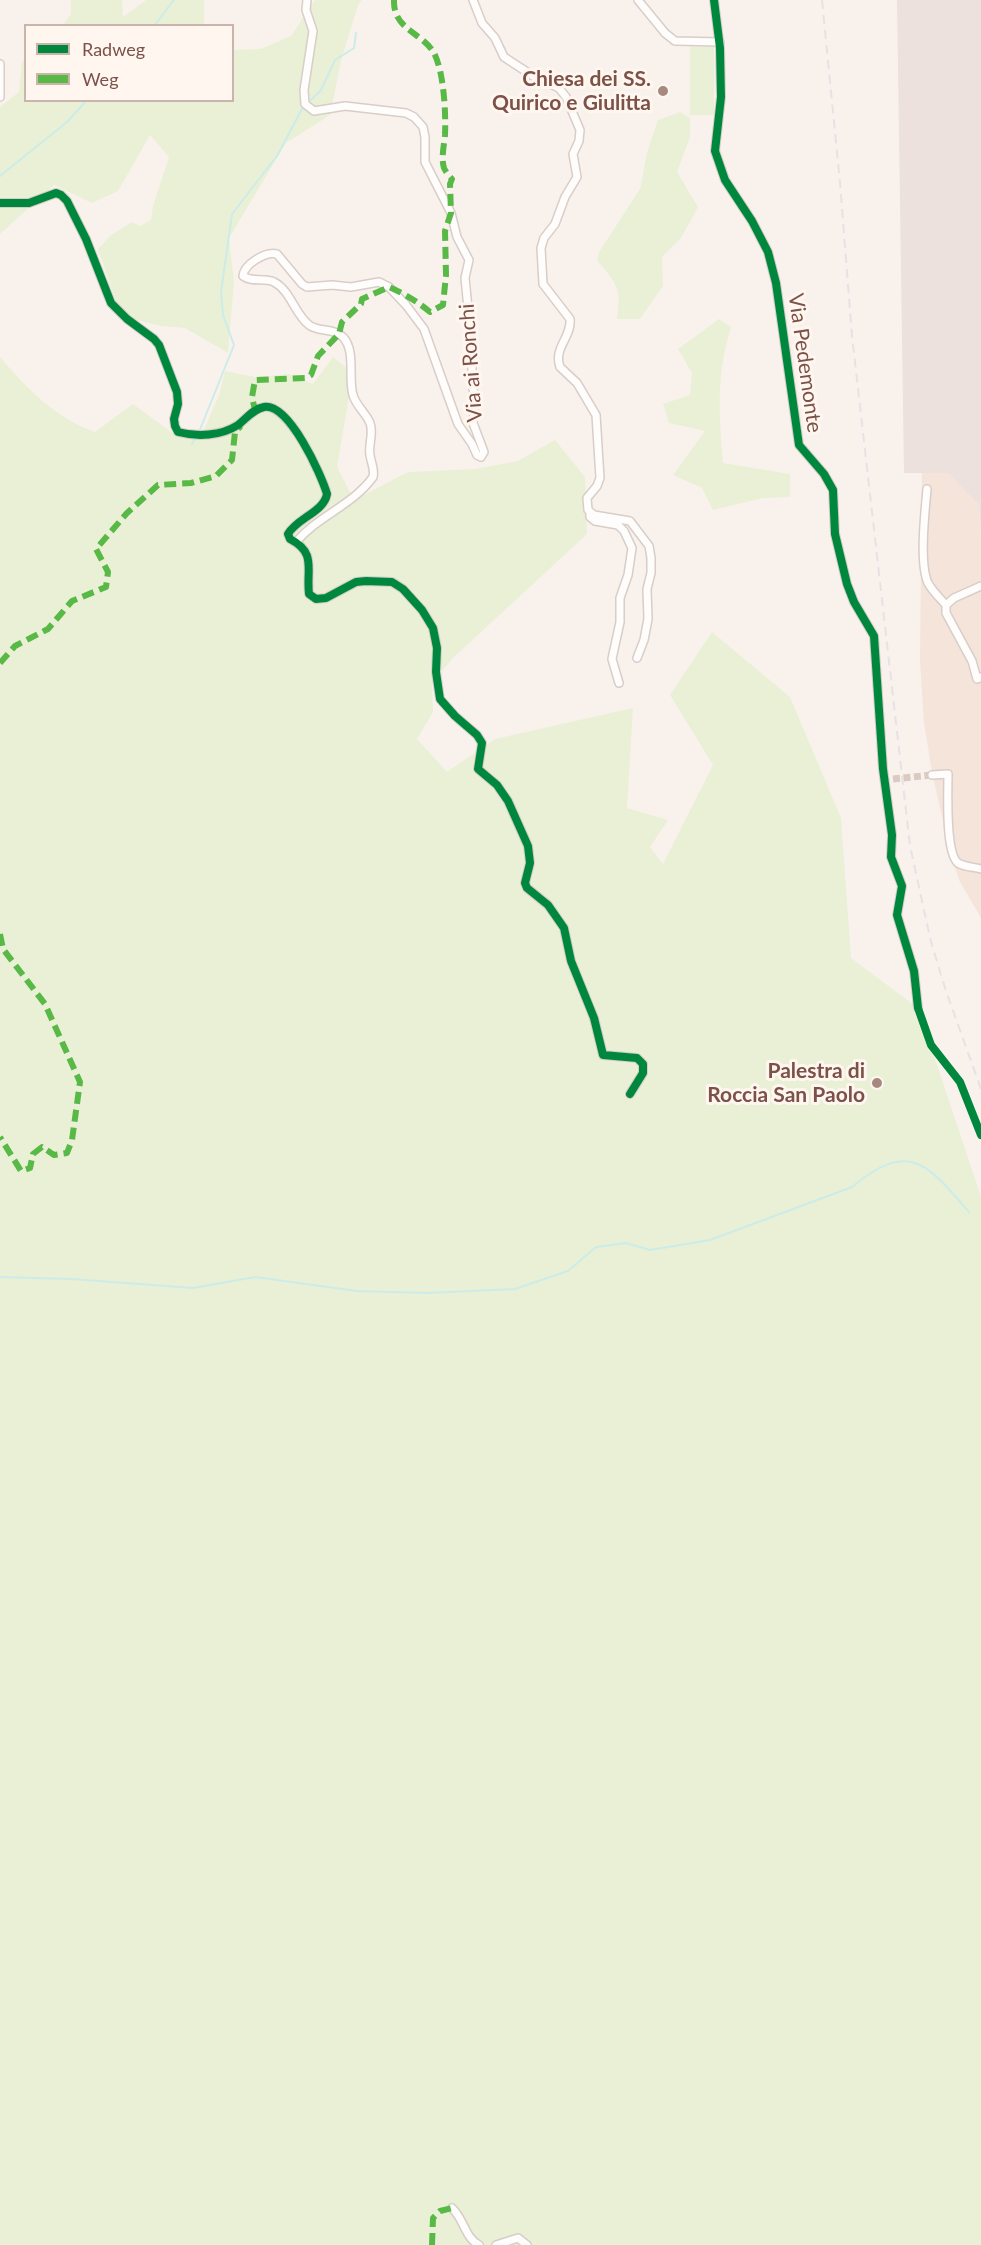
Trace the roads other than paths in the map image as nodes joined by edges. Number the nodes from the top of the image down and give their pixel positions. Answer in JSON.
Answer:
{"nodes":[{"id":1,"x":307,"y":0,"type":"edge"},
{"id":2,"x":473,"y":0,"type":"edge"},
{"id":3,"x":638,"y":0,"type":"edge"},
{"id":4,"x":714,"y":0,"type":"edge"},
{"id":5,"x":720,"y":42,"type":"junction"},
{"id":6,"x":0,"y":64,"type":"edge"},
{"id":7,"x":0,"y":97,"type":"edge"},
{"id":8,"x":0,"y":203,"type":"edge"},
{"id":9,"x":927,"y":489,"type":"dead end"},
{"id":10,"x":590,"y":514,"type":"junction"},
{"id":11,"x":296,"y":542,"type":"junction"},
{"id":12,"x":981,"y":586,"type":"edge"},
{"id":13,"x":946,"y":605,"type":"junction"},
{"id":14,"x":637,"y":658,"type":"dead end"},
{"id":15,"x":979,"y":678,"type":"edge"},
{"id":16,"x":619,"y":682,"type":"dead end"},
{"id":17,"x":932,"y":775,"type":"tunnel mouth"},
{"id":18,"x":981,"y":869,"type":"edge"},
{"id":19,"x":918,"y":1008,"type":"dead end"},
{"id":20,"x":630,"y":1094,"type":"dead end"},
{"id":21,"x":452,"y":2208,"type":"dead end"},
{"id":22,"x":479,"y":2245,"type":"edge"},
{"id":23,"x":496,"y":2245,"type":"edge"},
{"id":24,"x":527,"y":2245,"type":"edge"}],
"edges":[{"from":1,"to":11,"type":"street","name":"Via ai Ronchi"},
{"from":2,"to":10,"type":"street"},
{"from":3,"to":5,"type":"street"},
{"from":4,"to":5,"type":"street","name":"Via Pedemonte"},
{"from":5,"to":19,"type":"street","name":"Via Pedemonte"},
{"from":6,"to":7,"type":"street"},
{"from":8,"to":11,"type":"street"},
{"from":9,"to":13,"type":"street"},
{"from":10,"to":14,"type":"street"},
{"from":10,"to":16,"type":"street"},
{"from":11,"to":20,"type":"street"},
{"from":12,"to":13,"type":"street"},
{"from":13,"to":15,"type":"street"},
{"from":17,"to":18,"type":"street"},
{"from":21,"to":22,"type":"street"},
{"from":23,"to":24,"type":"street"}]}
